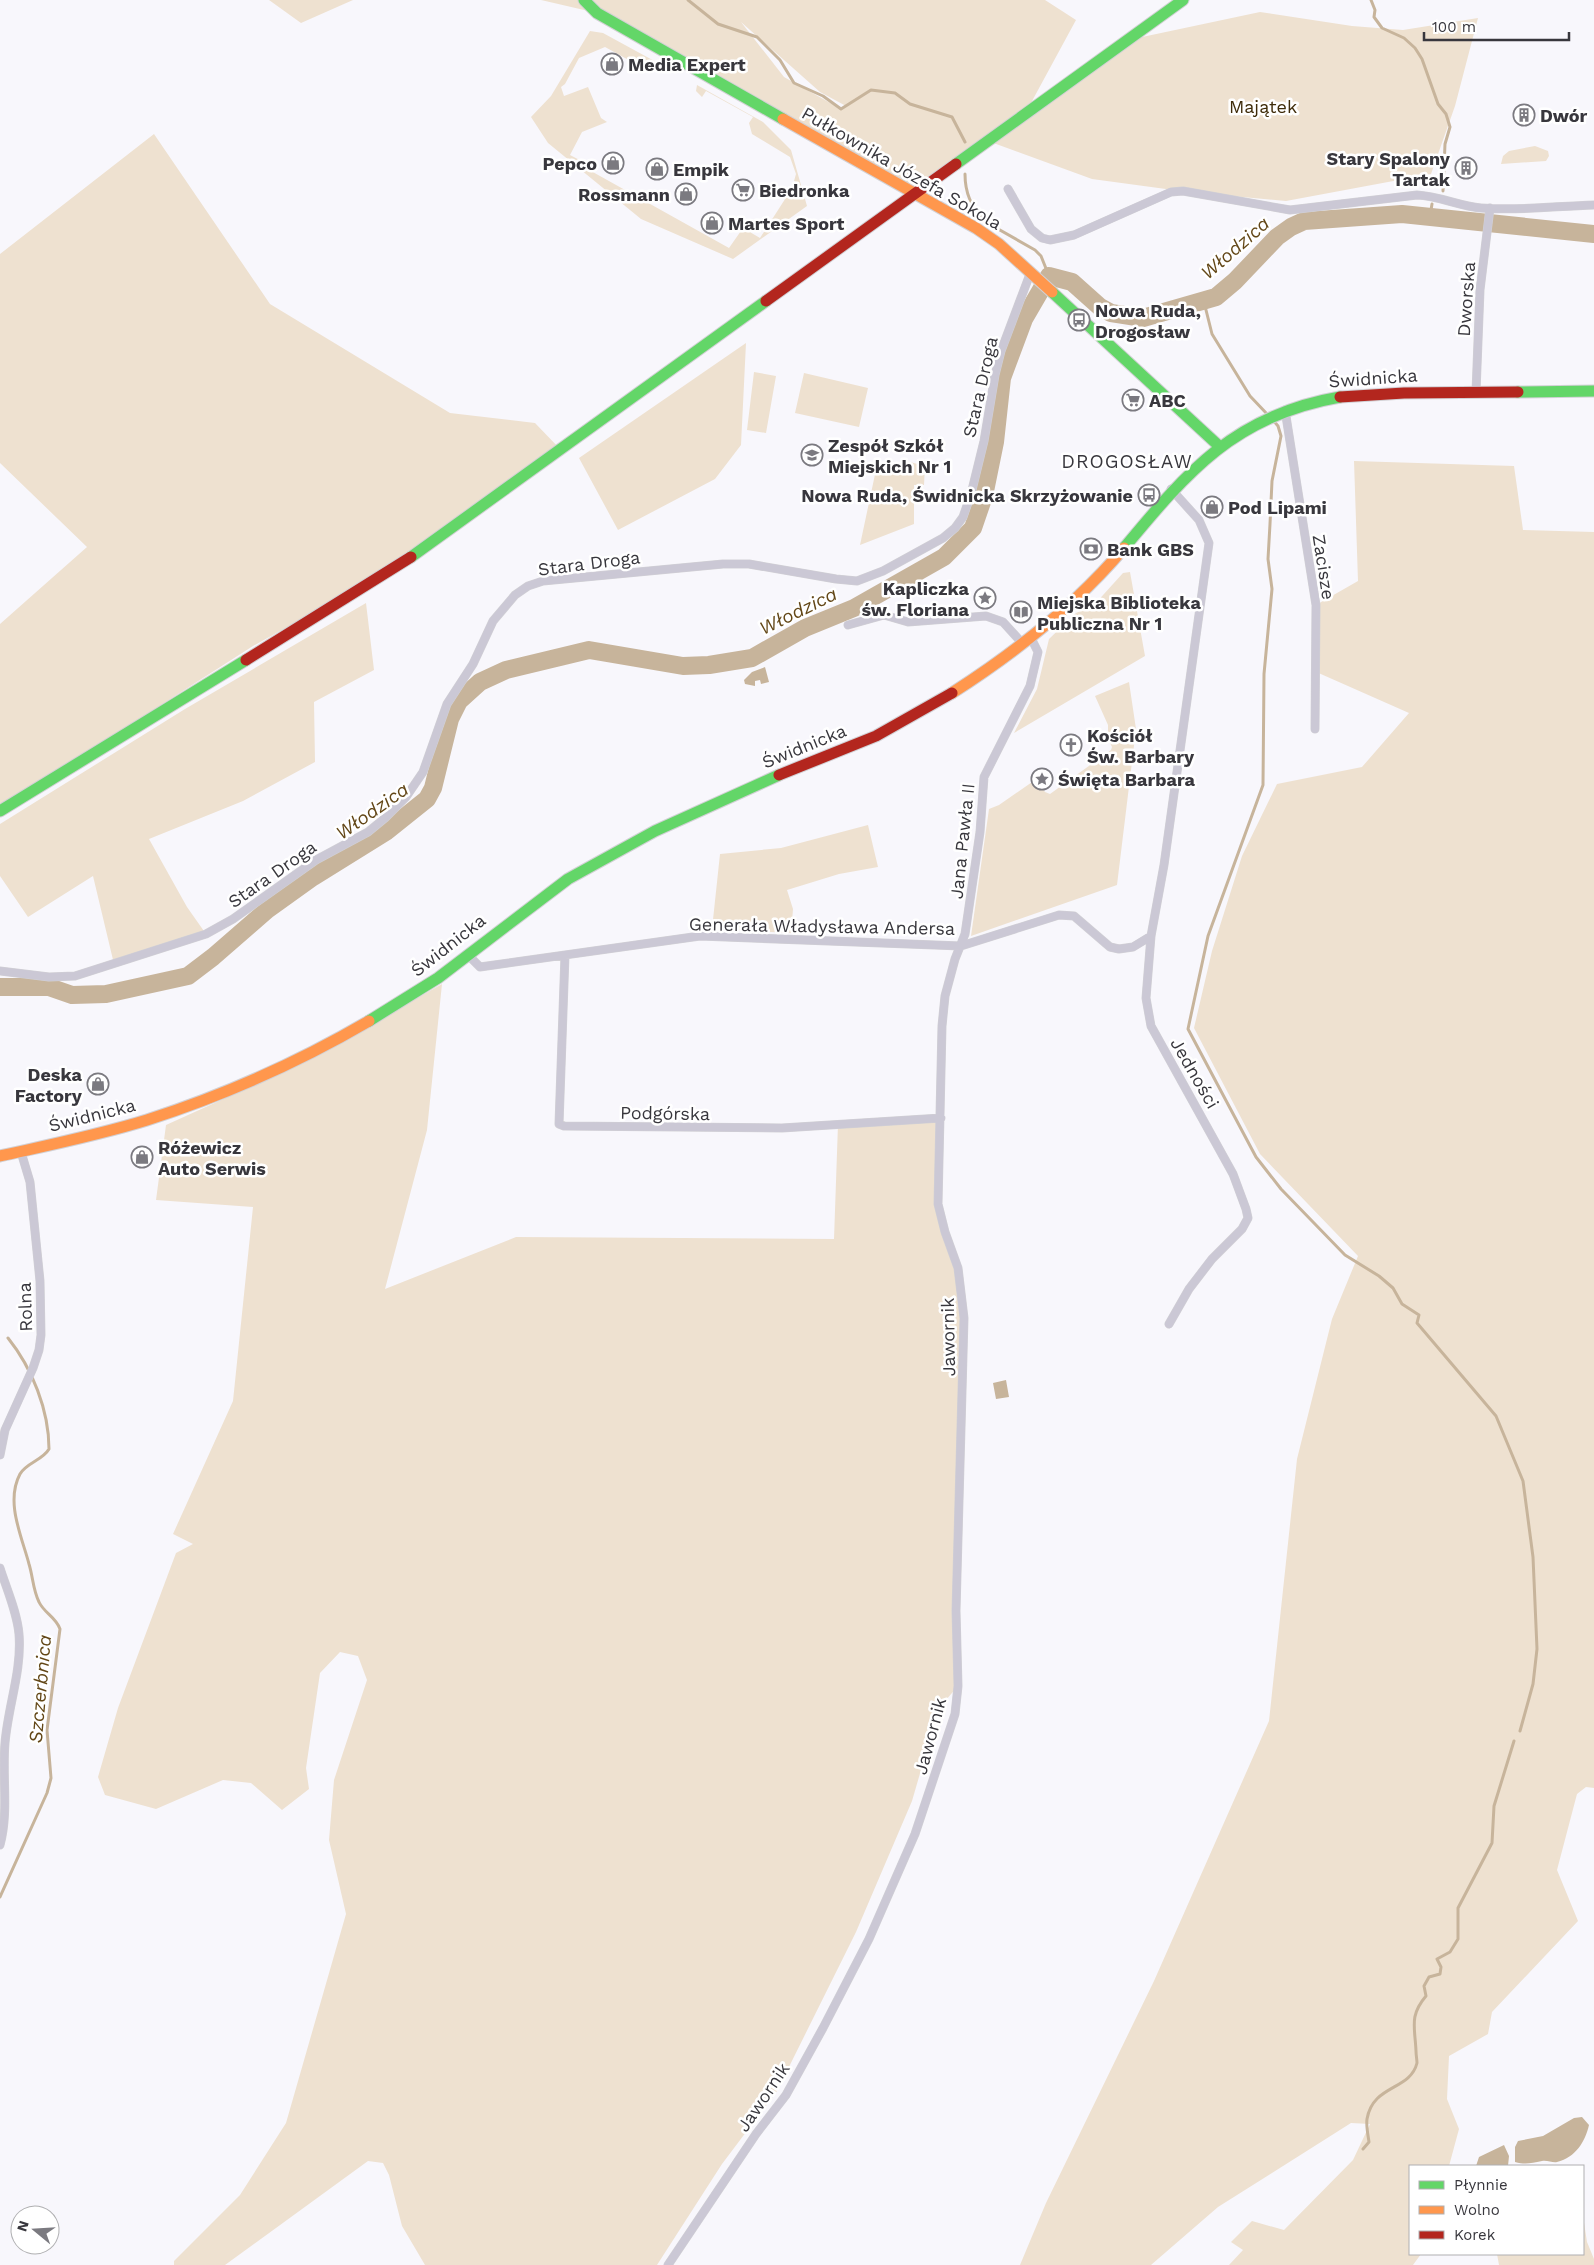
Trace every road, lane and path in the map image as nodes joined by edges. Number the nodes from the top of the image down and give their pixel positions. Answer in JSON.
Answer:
{"nodes":[{"id":1,"x":584,"y":0,"type":"edge"},
{"id":2,"x":1183,"y":0,"type":"edge"},
{"id":3,"x":1008,"y":189,"type":"dead end"},
{"id":4,"x":915,"y":194,"type":"junction"},
{"id":5,"x":1594,"y":205,"type":"edge"},
{"id":6,"x":1490,"y":211,"type":"junction"},
{"id":7,"x":1034,"y":278,"type":"junction"},
{"id":8,"x":1594,"y":391,"type":"edge"},
{"id":9,"x":1476,"y":392,"type":"junction"},
{"id":10,"x":1285,"y":410,"type":"junction"},
{"id":11,"x":1218,"y":446,"type":"junction"},
{"id":12,"x":1171,"y":489,"type":"junction"},
{"id":13,"x":848,"y":625,"type":"dead end"},
{"id":14,"x":1027,"y":641,"type":"junction"},
{"id":15,"x":1315,"y":730,"type":"dead end"},
{"id":16,"x":0,"y":811,"type":"edge"},
{"id":17,"x":1150,"y":936,"type":"junction"},
{"id":18,"x":961,"y":946,"type":"junction"},
{"id":19,"x":467,"y":954,"type":"junction"},
{"id":20,"x":565,"y":955,"type":"junction"},
{"id":21,"x":0,"y":971,"type":"edge"},
{"id":22,"x":941,"y":1118,"type":"junction"},
{"id":23,"x":20,"y":1152,"type":"junction"},
{"id":24,"x":0,"y":1156,"type":"edge"},
{"id":25,"x":1169,"y":1324,"type":"dead end"},
{"id":26,"x":0,"y":1455,"type":"edge"},
{"id":27,"x":0,"y":1568,"type":"edge"},
{"id":28,"x":0,"y":1845,"type":"edge"},
{"id":29,"x":668,"y":2265,"type":"edge"}],
"edges":[{"from":1,"to":4,"type":"street","name":"Pułkownika Józefa Sokola"},
{"from":2,"to":4,"type":"street"},
{"from":3,"to":6,"type":"street"},
{"from":4,"to":7,"type":"street","name":"Pułkownika Józefa Sokola"},
{"from":4,"to":16,"type":"street"},
{"from":5,"to":6,"type":"street"},
{"from":6,"to":9,"type":"street","name":"Dworska"},
{"from":7,"to":11,"type":"street","name":"Pułkownika Józefa Sokola"},
{"from":7,"to":21,"type":"street","name":"Stara Droga"},
{"from":8,"to":9,"type":"street","name":"Świdnicka"},
{"from":9,"to":10,"type":"street","name":"Świdnicka"},
{"from":10,"to":11,"type":"street","name":"Świdnicka"},
{"from":10,"to":15,"type":"street","name":"Zacisze"},
{"from":11,"to":12,"type":"street","name":"Świdnicka"},
{"from":12,"to":14,"type":"street","name":"Świdnicka"},
{"from":12,"to":17,"type":"street"},
{"from":13,"to":14,"type":"street"},
{"from":14,"to":18,"type":"street","name":"Jana Pawła II"},
{"from":14,"to":19,"type":"street","name":"Świdnicka"},
{"from":17,"to":18,"type":"street","name":"Generała Władysława Andersa"},
{"from":17,"to":25,"type":"street","name":"Jedności"},
{"from":18,"to":20,"type":"street","name":"Generała Władysława Andersa"},
{"from":18,"to":22,"type":"street","name":"Jana Pawła II"},
{"from":19,"to":20,"type":"street","name":"Generała Władysława Andersa"},
{"from":19,"to":23,"type":"street","name":"Świdnicka"},
{"from":20,"to":22,"type":"street","name":"Podgórska"},
{"from":22,"to":29,"type":"street","name":"Jawornik"},
{"from":23,"to":24,"type":"street","name":"Świdnicka"},
{"from":23,"to":26,"type":"street","name":"Rolna"},
{"from":27,"to":28,"type":"street"}]}
